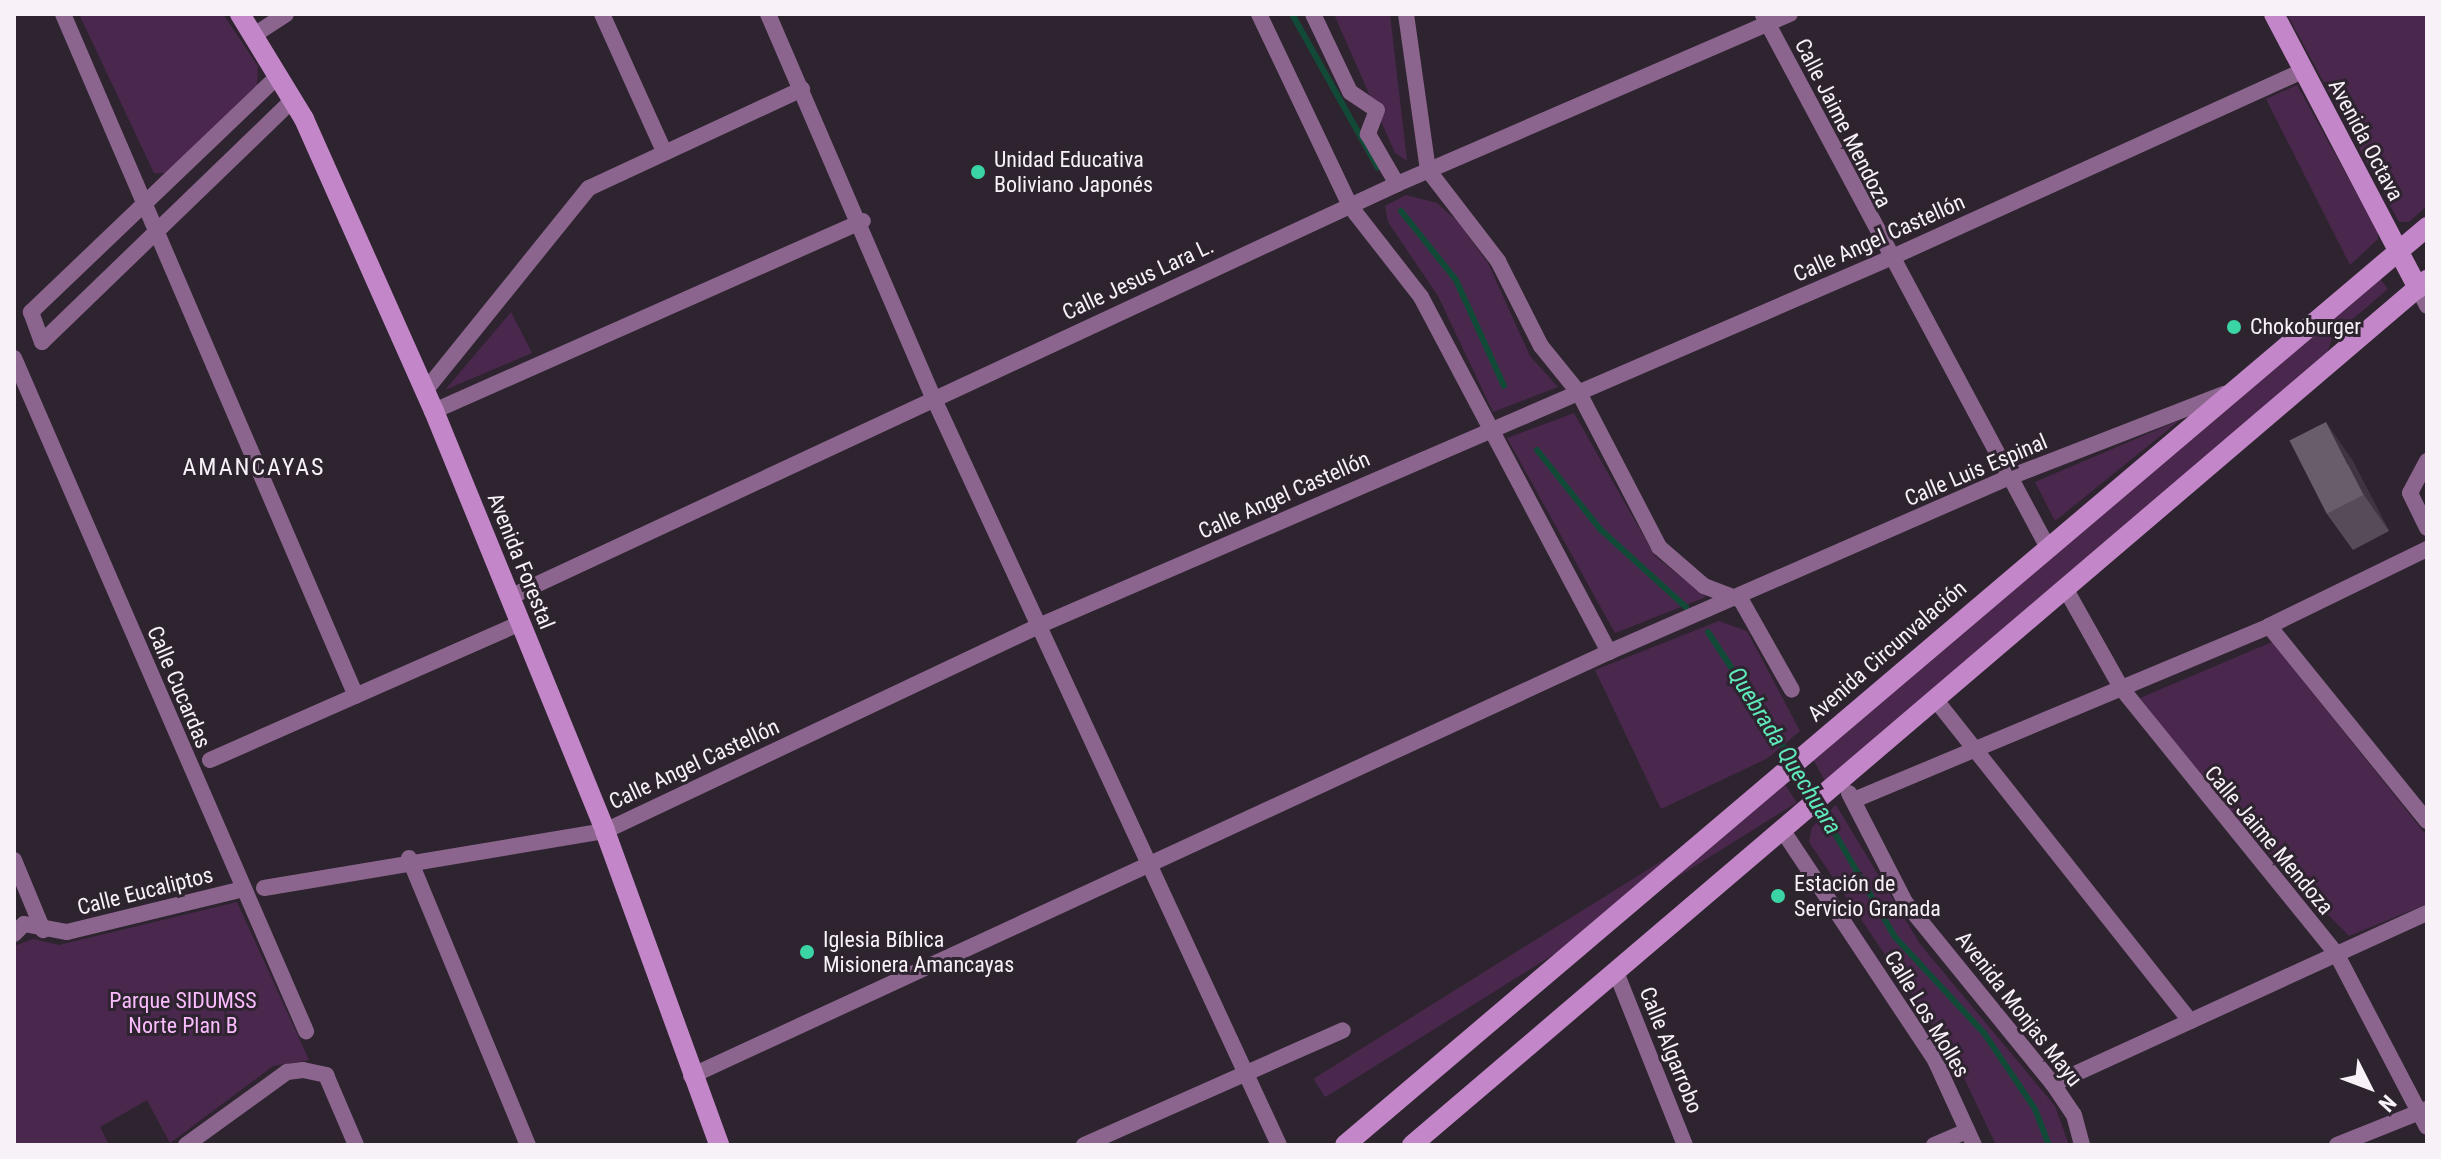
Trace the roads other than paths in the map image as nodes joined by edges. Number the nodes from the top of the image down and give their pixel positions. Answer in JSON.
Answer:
{"nodes":[{"id":1,"x":63,"y":14,"type":"edge"},
{"id":2,"x":240,"y":14,"type":"edge"},
{"id":3,"x":286,"y":14,"type":"edge"},
{"id":4,"x":602,"y":14,"type":"edge"},
{"id":5,"x":768,"y":14,"type":"edge"},
{"id":6,"x":1259,"y":14,"type":"edge"},
{"id":7,"x":1313,"y":14,"type":"edge"},
{"id":8,"x":1406,"y":14,"type":"edge"},
{"id":9,"x":1790,"y":14,"type":"edge"},
{"id":10,"x":2274,"y":14,"type":"edge"},
{"id":11,"x":1765,"y":19,"type":"edge"},
{"id":12,"x":254,"y":35,"type":"junction"},
{"id":13,"x":2302,"y":71,"type":"junction"},
{"id":14,"x":278,"y":76,"type":"junction"},
{"id":15,"x":802,"y":89,"type":"junction"},
{"id":16,"x":293,"y":100,"type":"junction"},
{"id":17,"x":663,"y":149,"type":"junction"},
{"id":18,"x":1428,"y":170,"type":"junction"},
{"id":19,"x":1397,"y":184,"type":"junction"},
{"id":20,"x":147,"y":202,"type":"junction"},
{"id":21,"x":1350,"y":206,"type":"junction"},
{"id":22,"x":863,"y":221,"type":"junction"},
{"id":23,"x":2427,"y":227,"type":"edge"},
{"id":24,"x":159,"y":229,"type":"junction"},
{"id":25,"x":2399,"y":252,"type":"junction"},
{"id":26,"x":1888,"y":259,"type":"junction"},
{"id":27,"x":2424,"y":291,"type":"edge"},
{"id":28,"x":15,"y":364,"type":"edge"},
{"id":29,"x":425,"y":391,"type":"junction"},
{"id":30,"x":2233,"y":391,"type":"junction"},
{"id":31,"x":1579,"y":393,"type":"junction"},
{"id":32,"x":933,"y":397,"type":"junction"},
{"id":33,"x":434,"y":411,"type":"junction"},
{"id":34,"x":1487,"y":430,"type":"junction"},
{"id":35,"x":2422,"y":467,"type":"edge"},
{"id":36,"x":2010,"y":477,"type":"junction"},
{"id":37,"x":2427,"y":528,"type":"edge"},
{"id":38,"x":2047,"y":546,"type":"junction"},
{"id":39,"x":2427,"y":549,"type":"edge"},
{"id":40,"x":2065,"y":588,"type":"junction"},
{"id":41,"x":510,"y":597,"type":"junction"},
{"id":42,"x":1741,"y":600,"type":"junction"},
{"id":43,"x":521,"y":623,"type":"junction"},
{"id":44,"x":1043,"y":624,"type":"junction"},
{"id":45,"x":2269,"y":626,"type":"junction"},
{"id":46,"x":1609,"y":652,"type":"junction"},
{"id":47,"x":2122,"y":689,"type":"junction"},
{"id":48,"x":1792,"y":690,"type":"dead end"},
{"id":49,"x":356,"y":696,"type":"junction"},
{"id":50,"x":1935,"y":699,"type":"junction"},
{"id":51,"x":1973,"y":754,"type":"junction"},
{"id":52,"x":210,"y":760,"type":"dead end"},
{"id":53,"x":1834,"y":786,"type":"junction"},
{"id":54,"x":1854,"y":800,"type":"junction"},
{"id":55,"x":2427,"y":821,"type":"edge"},
{"id":56,"x":605,"y":831,"type":"junction"},
{"id":57,"x":1783,"y":831,"type":"junction"},
{"id":58,"x":409,"y":858,"type":"junction"},
{"id":59,"x":14,"y":860,"type":"edge"},
{"id":60,"x":1150,"y":866,"type":"junction"},
{"id":61,"x":264,"y":888,"type":"dead end"},
{"id":62,"x":243,"y":889,"type":"junction"},
{"id":63,"x":2427,"y":913,"type":"edge"},
{"id":64,"x":43,"y":930,"type":"junction"},
{"id":65,"x":14,"y":934,"type":"edge"},
{"id":66,"x":2336,"y":953,"type":"junction"},
{"id":67,"x":1616,"y":972,"type":"junction"},
{"id":68,"x":2190,"y":1021,"type":"junction"},
{"id":69,"x":1343,"y":1030,"type":"dead end"},
{"id":70,"x":306,"y":1031,"type":"dead end"},
{"id":71,"x":1246,"y":1073,"type":"junction"},
{"id":72,"x":691,"y":1076,"type":"junction"},
{"id":73,"x":2053,"y":1084,"type":"junction"},
{"id":74,"x":2424,"y":1116,"type":"edge"},
{"id":75,"x":1971,"y":1138,"type":"edge"},
{"id":76,"x":186,"y":1145,"type":"edge"},
{"id":77,"x":356,"y":1145,"type":"edge"},
{"id":78,"x":528,"y":1145,"type":"edge"},
{"id":79,"x":719,"y":1145,"type":"edge"},
{"id":80,"x":1084,"y":1145,"type":"edge"},
{"id":81,"x":1279,"y":1145,"type":"edge"},
{"id":82,"x":1345,"y":1145,"type":"edge"},
{"id":83,"x":1412,"y":1145,"type":"edge"},
{"id":84,"x":1685,"y":1145,"type":"edge"},
{"id":85,"x":1934,"y":1145,"type":"edge"},
{"id":86,"x":2082,"y":1145,"type":"edge"},
{"id":87,"x":2337,"y":1145,"type":"edge"}],
"edges":[{"from":1,"to":20,"type":"street"},
{"from":2,"to":12,"type":"main road","name":"Avenida Forestal"},
{"from":3,"to":12,"type":"street"},
{"from":4,"to":17,"type":"street"},
{"from":5,"to":15,"type":"street"},
{"from":6,"to":21,"type":"street"},
{"from":7,"to":19,"type":"street"},
{"from":8,"to":18,"type":"street"},
{"from":9,"to":11,"type":"street","name":"Calle Jesus Lara L."},
{"from":10,"to":13,"type":"main road","name":"Avenida Octava"},
{"from":11,"to":18,"type":"street","name":"Calle Jesus Lara L."},
{"from":11,"to":26,"type":"street","name":"Calle Jaime Mendoza"},
{"from":12,"to":14,"type":"main road","name":"Avenida Forestal"},
{"from":13,"to":25,"type":"main road","name":"Avenida Octava"},
{"from":13,"to":26,"type":"street","name":"Calle Angel Castellón"},
{"from":14,"to":16,"type":"main road","name":"Avenida Forestal"},
{"from":14,"to":20,"type":"street"},
{"from":15,"to":17,"type":"street"},
{"from":15,"to":22,"type":"street"},
{"from":16,"to":24,"type":"street"},
{"from":16,"to":29,"type":"main road","name":"Avenida Forestal"},
{"from":17,"to":29,"type":"street"},
{"from":18,"to":19,"type":"street","name":"Calle Jesus Lara L."},
{"from":18,"to":31,"type":"street"},
{"from":19,"to":21,"type":"street","name":"Calle Jesus Lara L."},
{"from":20,"to":24,"type":"street"},
{"from":20,"to":24,"type":"street"},
{"from":21,"to":32,"type":"street","name":"Calle Jesus Lara L."},
{"from":21,"to":34,"type":"street"},
{"from":22,"to":32,"type":"street"},
{"from":22,"to":33,"type":"street"},
{"from":23,"to":25,"type":"main road","name":"Avenida Circunvalación"},
{"from":24,"to":49,"type":"street"},
{"from":25,"to":27,"type":"main road","name":"Avenida Octava"},
{"from":25,"to":30,"type":"main road","name":"Avenida Circunvalación"},
{"from":26,"to":31,"type":"street","name":"Calle Angel Castellón"},
{"from":26,"to":36,"type":"street","name":"Calle Jaime Mendoza"},
{"from":27,"to":40,"type":"main road"},
{"from":28,"to":62,"type":"street","name":"Calle Cucardas"},
{"from":29,"to":33,"type":"main road","name":"Avenida Forestal"},
{"from":30,"to":36,"type":"street","name":"Calle Luis Espinal"},
{"from":30,"to":38,"type":"main road","name":"Avenida Circunvalación"},
{"from":31,"to":34,"type":"street","name":"Calle Angel Castellón"},
{"from":31,"to":42,"type":"street"},
{"from":32,"to":41,"type":"street","name":"Calle Jesus Lara L."},
{"from":32,"to":44,"type":"street"},
{"from":33,"to":41,"type":"main road","name":"Avenida Forestal"},
{"from":34,"to":44,"type":"street","name":"Calle Angel Castellón"},
{"from":34,"to":46,"type":"street"},
{"from":35,"to":37,"type":"street"},
{"from":36,"to":38,"type":"street","name":"Calle Jaime Mendoza"},
{"from":36,"to":42,"type":"street","name":"Calle Luis Espinal"},
{"from":38,"to":82,"type":"main road","name":"Avenida Circunvalación"},
{"from":39,"to":45,"type":"street"},
{"from":40,"to":47,"type":"street","name":"Calle Jaime Mendoza"},
{"from":40,"to":50,"type":"main road"},
{"from":41,"to":43,"type":"main road","name":"Avenida Forestal"},
{"from":42,"to":46,"type":"street","name":"Calle Luis Espinal"},
{"from":42,"to":48,"type":"street"},
{"from":43,"to":49,"type":"street"},
{"from":43,"to":56,"type":"main road","name":"Avenida Forestal"},
{"from":44,"to":56,"type":"street","name":"Calle Angel Castellón"},
{"from":44,"to":60,"type":"street"},
{"from":45,"to":47,"type":"street"},
{"from":45,"to":55,"type":"street"},
{"from":46,"to":60,"type":"street","name":"Calle Luis Espinal"},
{"from":47,"to":51,"type":"street"},
{"from":47,"to":66,"type":"street","name":"Calle Jaime Mendoza"},
{"from":49,"to":52,"type":"street"},
{"from":50,"to":51,"type":"street"},
{"from":50,"to":53,"type":"main road"},
{"from":51,"to":54,"type":"street"},
{"from":51,"to":68,"type":"street"},
{"from":53,"to":54,"type":"street","name":"Avenida Monjas Mayu"},
{"from":53,"to":57,"type":"main road"},
{"from":54,"to":73,"type":"street","name":"Avenida Monjas Mayu"},
{"from":56,"to":58,"type":"street","name":"Calle Angel Castellón"},
{"from":56,"to":72,"type":"main road","name":"Avenida Forestal"},
{"from":57,"to":67,"type":"main road"},
{"from":57,"to":75,"type":"street","name":"Calle Los Molles"},
{"from":58,"to":61,"type":"street","name":"Calle Angel Castellón"},
{"from":58,"to":78,"type":"street"},
{"from":59,"to":64,"type":"street"},
{"from":60,"to":71,"type":"street"},
{"from":60,"to":72,"type":"street","name":"Calle Luis Espinal"},
{"from":62,"to":64,"type":"street","name":"Calle Eucaliptos"},
{"from":62,"to":70,"type":"street","name":"Calle Cucardas"},
{"from":63,"to":66,"type":"street"},
{"from":64,"to":65,"type":"street","name":"Calle Eucaliptos"},
{"from":66,"to":68,"type":"street"},
{"from":66,"to":74,"type":"street","name":"Calle Jaime Mendoza"},
{"from":67,"to":83,"type":"main road"},
{"from":67,"to":84,"type":"street","name":"Calle Algarrobo"},
{"from":68,"to":73,"type":"street"},
{"from":69,"to":71,"type":"street"},
{"from":71,"to":80,"type":"street"},
{"from":71,"to":81,"type":"street"},
{"from":72,"to":79,"type":"main road","name":"Avenida Forestal"},
{"from":73,"to":86,"type":"street","name":"Avenida Monjas Mayu"},
{"from":74,"to":87,"type":"street"},
{"from":75,"to":85,"type":"street"},
{"from":76,"to":77,"type":"street"}]}
